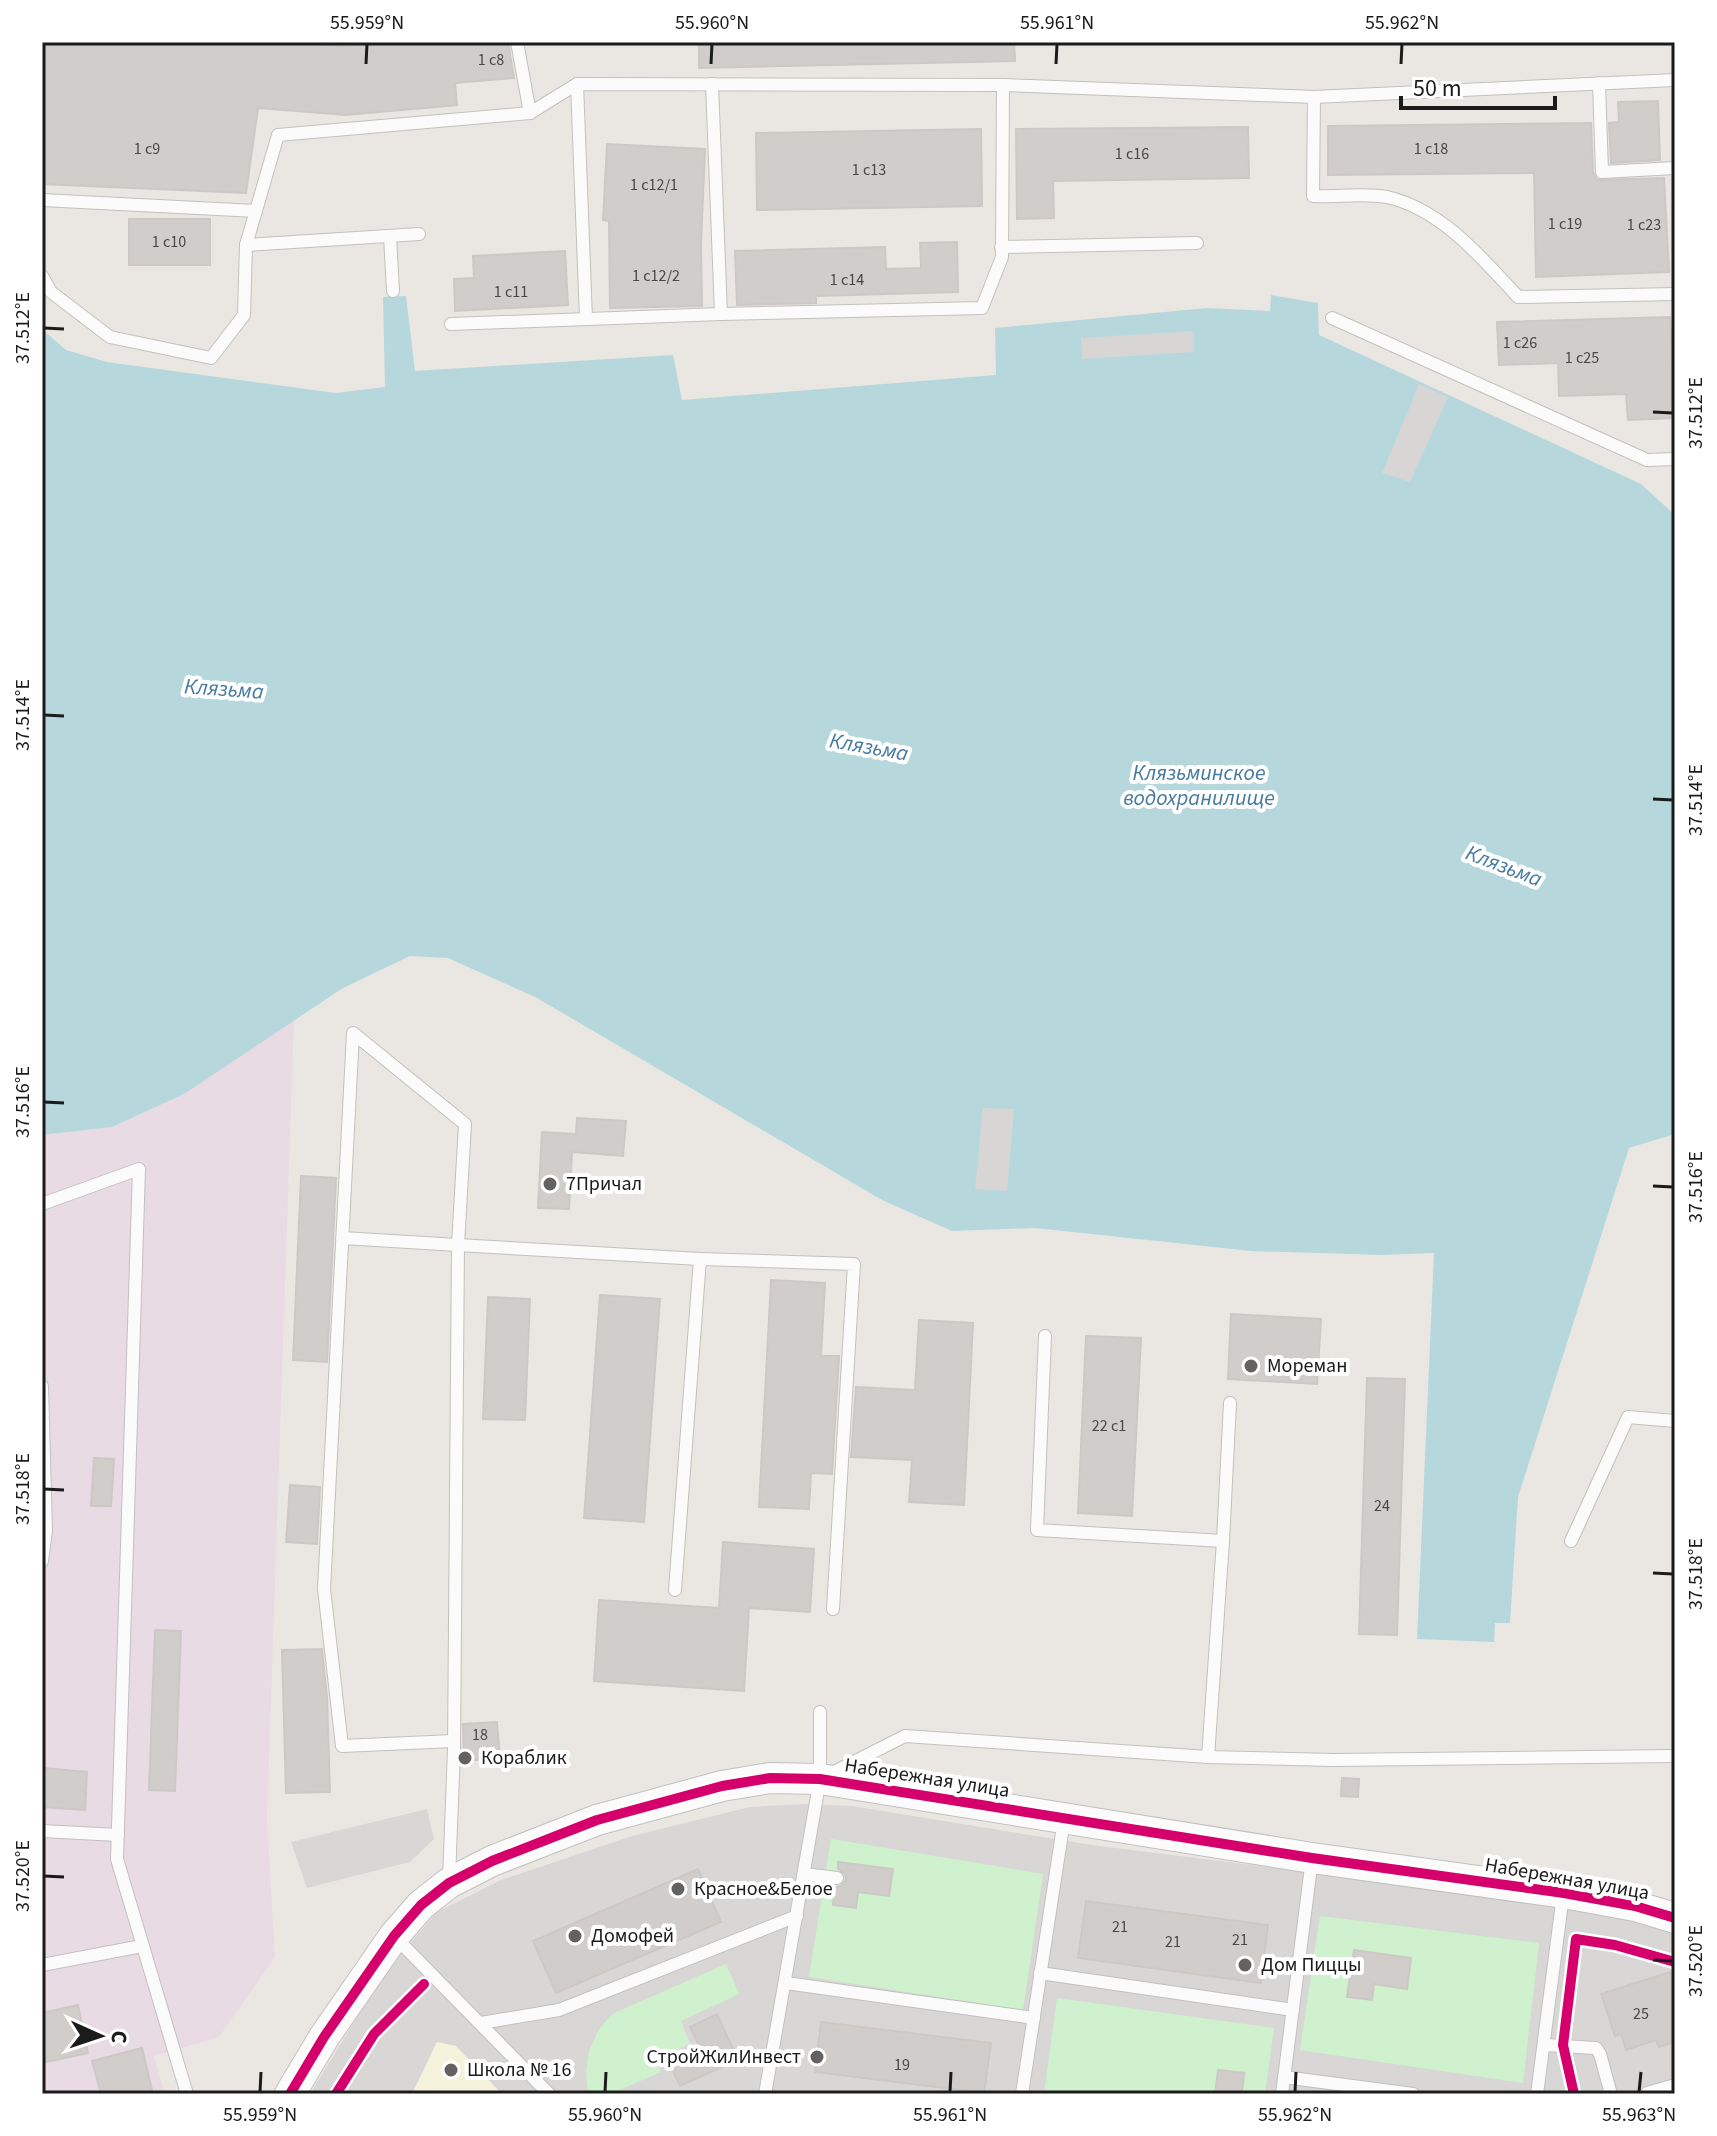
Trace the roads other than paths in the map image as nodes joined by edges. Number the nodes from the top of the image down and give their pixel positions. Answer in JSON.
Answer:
{"nodes":[{"id":1,"x":517,"y":42,"type":"edge"},
{"id":2,"x":1675,"y":80,"type":"edge"},
{"id":3,"x":1599,"y":83,"type":"junction"},
{"id":4,"x":577,"y":84,"type":"junction"},
{"id":5,"x":712,"y":84,"type":"junction"},
{"id":6,"x":1003,"y":85,"type":"junction"},
{"id":7,"x":1314,"y":97,"type":"junction"},
{"id":8,"x":530,"y":113,"type":"junction"},
{"id":9,"x":1675,"y":168,"type":"edge"},
{"id":10,"x":42,"y":200,"type":"edge"},
{"id":11,"x":256,"y":211,"type":"junction"},
{"id":12,"x":419,"y":234,"type":"dead end"},
{"id":13,"x":390,"y":236,"type":"junction"},
{"id":14,"x":1197,"y":243,"type":"dead end"},
{"id":15,"x":246,"y":245,"type":"junction"},
{"id":16,"x":1001,"y":247,"type":"junction"},
{"id":17,"x":42,"y":276,"type":"edge"},
{"id":18,"x":393,"y":291,"type":"dead end"},
{"id":19,"x":1675,"y":294,"type":"edge"},
{"id":20,"x":721,"y":314,"type":"junction"},
{"id":21,"x":1332,"y":318,"type":"dead end"},
{"id":22,"x":586,"y":319,"type":"junction"},
{"id":23,"x":451,"y":324,"type":"dead end"},
{"id":24,"x":1675,"y":459,"type":"edge"},
{"id":25,"x":42,"y":1204,"type":"edge"},
{"id":26,"x":342,"y":1238,"type":"junction"},
{"id":27,"x":458,"y":1245,"type":"junction"},
{"id":28,"x":700,"y":1259,"type":"junction"},
{"id":29,"x":1045,"y":1336,"type":"dead end"},
{"id":30,"x":42,"y":1386,"type":"edge"},
{"id":31,"x":1230,"y":1403,"type":"dead end"},
{"id":32,"x":1675,"y":1421,"type":"edge"},
{"id":33,"x":1223,"y":1541,"type":"junction"},
{"id":34,"x":1571,"y":1541,"type":"dead end"},
{"id":35,"x":42,"y":1561,"type":"edge"},
{"id":36,"x":675,"y":1590,"type":"dead end"},
{"id":37,"x":833,"y":1609,"type":"dead end"},
{"id":38,"x":820,"y":1712,"type":"dead end"},
{"id":39,"x":453,"y":1741,"type":"junction"},
{"id":40,"x":1675,"y":1756,"type":"edge"},
{"id":41,"x":1208,"y":1757,"type":"junction"},
{"id":42,"x":820,"y":1779,"type":"junction"},
{"id":43,"x":1065,"y":1819,"type":"junction"},
{"id":44,"x":42,"y":1831,"type":"edge"},
{"id":45,"x":118,"y":1835,"type":"junction"},
{"id":46,"x":1312,"y":1858,"type":"junction"},
{"id":47,"x":804,"y":1874,"type":"junction"},
{"id":48,"x":837,"y":1878,"type":"dead end"},
{"id":49,"x":449,"y":1883,"type":"junction"},
{"id":50,"x":1564,"y":1893,"type":"junction"},
{"id":51,"x":797,"y":1916,"type":"junction"},
{"id":52,"x":1675,"y":1918,"type":"edge"},
{"id":53,"x":394,"y":1936,"type":"junction"},
{"id":54,"x":142,"y":1946,"type":"junction"},
{"id":55,"x":42,"y":1965,"type":"edge"},
{"id":56,"x":1040,"y":1973,"type":"junction"},
{"id":57,"x":786,"y":1983,"type":"junction"},
{"id":58,"x":1293,"y":2010,"type":"junction"},
{"id":59,"x":1034,"y":2018,"type":"junction"},
{"id":60,"x":481,"y":2023,"type":"junction"},
{"id":61,"x":1544,"y":2045,"type":"junction"},
{"id":62,"x":1284,"y":2077,"type":"junction"},
{"id":63,"x":1675,"y":2085,"type":"edge"},
{"id":64,"x":1647,"y":2093,"type":"edge"},
{"id":65,"x":187,"y":2094,"type":"edge"},
{"id":66,"x":290,"y":2094,"type":"edge"},
{"id":67,"x":549,"y":2094,"type":"edge"},
{"id":68,"x":765,"y":2094,"type":"edge"},
{"id":69,"x":1022,"y":2094,"type":"edge"},
{"id":70,"x":1282,"y":2094,"type":"edge"},
{"id":71,"x":1413,"y":2094,"type":"edge"},
{"id":72,"x":1537,"y":2094,"type":"edge"},
{"id":73,"x":1611,"y":2094,"type":"edge"}],
"edges":[{"from":1,"to":8,"type":"lane"},
{"from":2,"to":3,"type":"lane"},
{"from":3,"to":7,"type":"lane"},
{"from":3,"to":9,"type":"lane"},
{"from":4,"to":5,"type":"lane"},
{"from":4,"to":8,"type":"lane"},
{"from":4,"to":22,"type":"lane"},
{"from":5,"to":6,"type":"lane"},
{"from":5,"to":20,"type":"lane"},
{"from":6,"to":7,"type":"lane"},
{"from":6,"to":16,"type":"lane"},
{"from":7,"to":19,"type":"lane"},
{"from":8,"to":11,"type":"lane"},
{"from":10,"to":11,"type":"lane"},
{"from":11,"to":15,"type":"lane"},
{"from":12,"to":13,"type":"lane"},
{"from":13,"to":15,"type":"lane"},
{"from":13,"to":18,"type":"lane"},
{"from":14,"to":16,"type":"lane"},
{"from":15,"to":17,"type":"lane"},
{"from":16,"to":20,"type":"lane"},
{"from":20,"to":22,"type":"lane"},
{"from":21,"to":24,"type":"lane"},
{"from":22,"to":23,"type":"lane"},
{"from":25,"to":45,"type":"lane"},
{"from":26,"to":27,"type":"lane"},
{"from":26,"to":27,"type":"lane"},
{"from":26,"to":39,"type":"lane"},
{"from":27,"to":28,"type":"lane"},
{"from":27,"to":39,"type":"lane"},
{"from":28,"to":36,"type":"lane"},
{"from":28,"to":37,"type":"lane"},
{"from":29,"to":33,"type":"lane"},
{"from":30,"to":35,"type":"lane"},
{"from":31,"to":33,"type":"lane"},
{"from":32,"to":34,"type":"lane"},
{"from":33,"to":41,"type":"lane"},
{"from":38,"to":42,"type":"lane"},
{"from":39,"to":49,"type":"lane"},
{"from":40,"to":41,"type":"lane"},
{"from":41,"to":42,"type":"lane"},
{"from":42,"to":43,"type":"street","name":"Набережная улица"},
{"from":42,"to":47,"type":"lane"},
{"from":42,"to":49,"type":"street","name":"Набережная улица"},
{"from":43,"to":46,"type":"street","name":"Набережная улица"},
{"from":43,"to":56,"type":"lane"},
{"from":44,"to":45,"type":"lane"},
{"from":45,"to":54,"type":"lane"},
{"from":46,"to":50,"type":"street","name":"Набережная улица"},
{"from":46,"to":58,"type":"lane"},
{"from":47,"to":48,"type":"lane"},
{"from":47,"to":51,"type":"lane"},
{"from":49,"to":53,"type":"street","name":"Набережная улица"},
{"from":50,"to":52,"type":"street","name":"Набережная улица"},
{"from":50,"to":61,"type":"lane"},
{"from":51,"to":57,"type":"lane"},
{"from":51,"to":60,"type":"lane"},
{"from":53,"to":60,"type":"lane"},
{"from":53,"to":66,"type":"street","name":"Набережная улица"},
{"from":54,"to":55,"type":"lane"},
{"from":54,"to":65,"type":"lane"},
{"from":56,"to":58,"type":"lane"},
{"from":56,"to":59,"type":"lane"},
{"from":57,"to":59,"type":"lane"},
{"from":57,"to":68,"type":"lane"},
{"from":58,"to":62,"type":"lane"},
{"from":59,"to":69,"type":"lane"},
{"from":60,"to":67,"type":"lane"},
{"from":61,"to":72,"type":"lane"},
{"from":61,"to":73,"type":"lane"},
{"from":62,"to":70,"type":"lane"},
{"from":62,"to":71,"type":"lane"},
{"from":63,"to":64,"type":"lane"}]}
